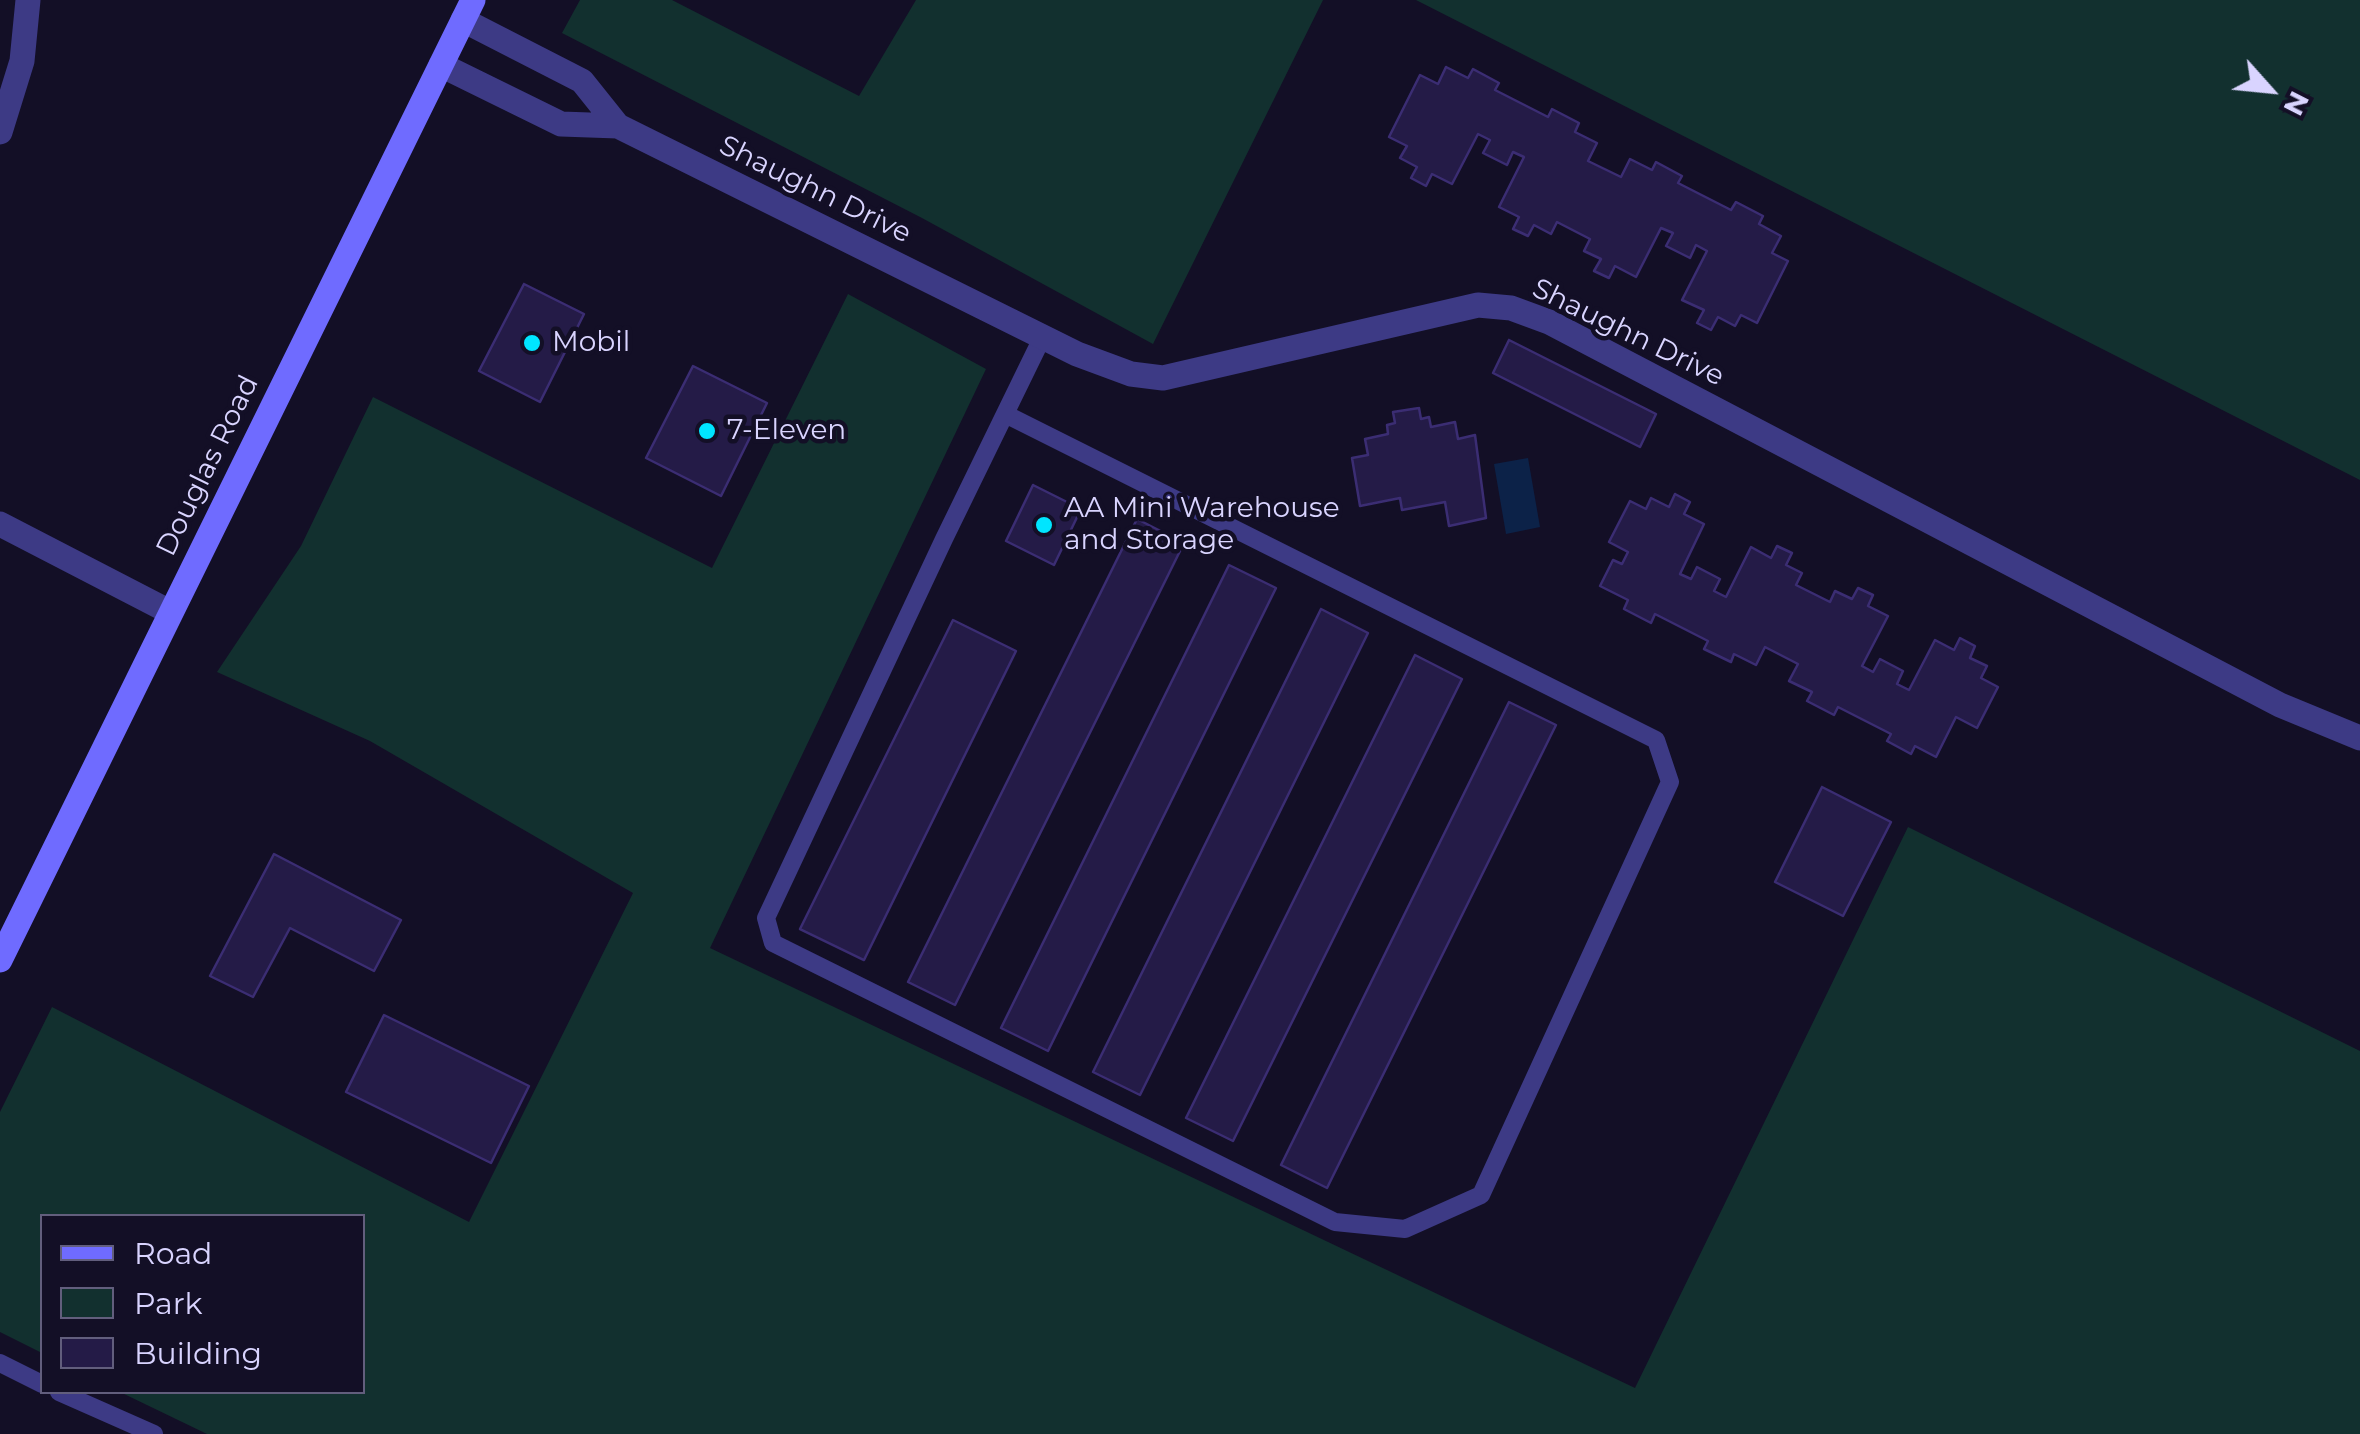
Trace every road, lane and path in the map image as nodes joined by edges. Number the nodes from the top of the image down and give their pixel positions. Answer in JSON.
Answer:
{"nodes":[{"id":1,"x":28,"y":0,"type":"edge"},
{"id":2,"x":468,"y":10,"type":"edge"},
{"id":3,"x":441,"y":65,"type":"junction"},
{"id":4,"x":618,"y":126,"type":"junction"},
{"id":5,"x":0,"y":132,"type":"edge"},
{"id":6,"x":1043,"y":336,"type":"junction"},
{"id":7,"x":1005,"y":414,"type":"junction"},
{"id":8,"x":0,"y":524,"type":"edge"},
{"id":9,"x":170,"y":612,"type":"junction"},
{"id":10,"x":2360,"y":738,"type":"edge"},
{"id":11,"x":0,"y":960,"type":"edge"},
{"id":12,"x":0,"y":1364,"type":"edge"},
{"id":13,"x":40,"y":1383,"type":"edge"},
{"id":14,"x":64,"y":1394,"type":"edge"},
{"id":15,"x":154,"y":1434,"type":"edge"}],
"edges":[{"from":1,"to":5,"type":"street"},
{"from":2,"to":3,"type":"street","name":"Douglas Road"},
{"from":2,"to":4,"type":"street","name":"Shaughn Drive"},
{"from":3,"to":4,"type":"street","name":"Shaughn Drive"},
{"from":3,"to":9,"type":"street","name":"Douglas Road"},
{"from":4,"to":6,"type":"street","name":"Shaughn Drive"},
{"from":6,"to":7,"type":"lane"},
{"from":6,"to":10,"type":"street","name":"Shaughn Drive"},
{"from":7,"to":7,"type":"lane"},
{"from":8,"to":9,"type":"street"},
{"from":9,"to":11,"type":"street","name":"Douglas Road"},
{"from":12,"to":13,"type":"lane"},
{"from":14,"to":15,"type":"lane"}]}
